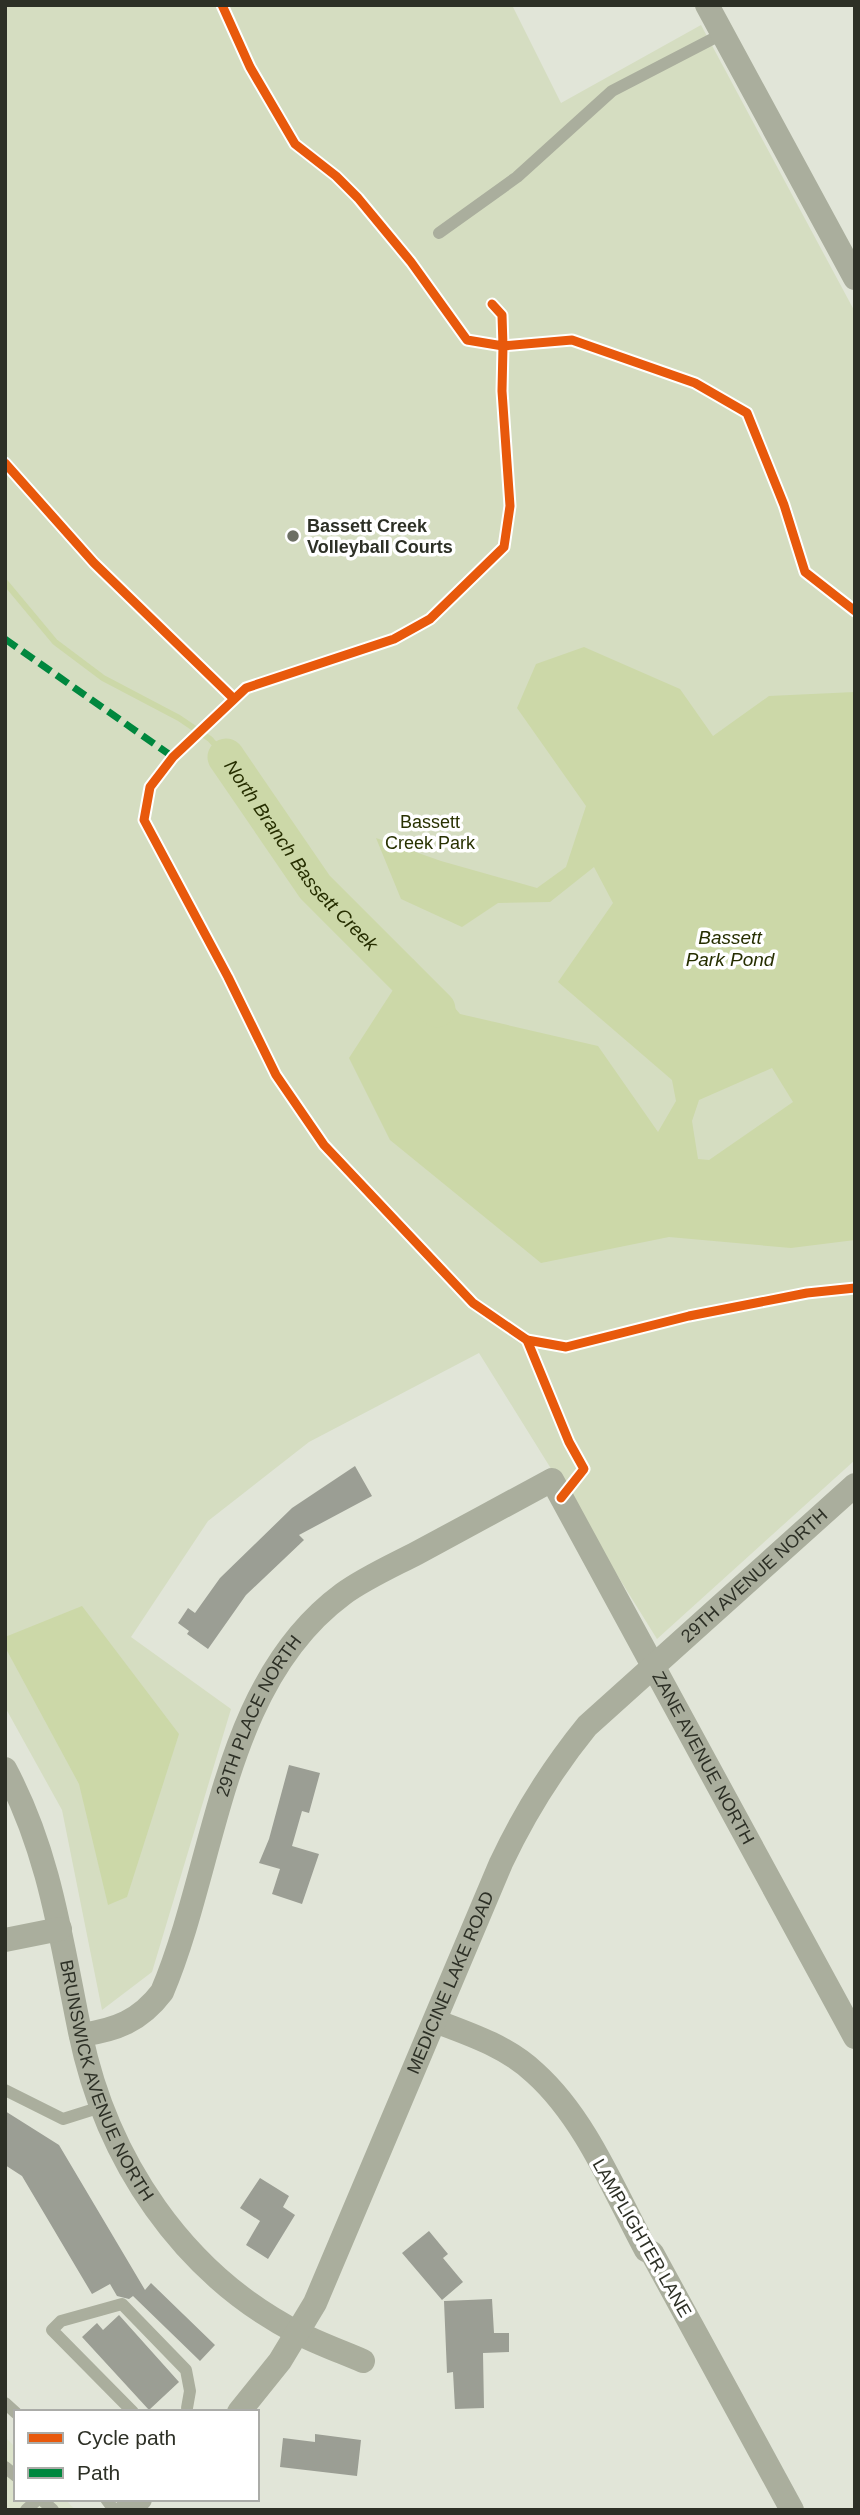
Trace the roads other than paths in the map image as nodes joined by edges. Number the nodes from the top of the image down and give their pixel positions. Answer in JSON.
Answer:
{"nodes":[{"id":1,"x":707,"y":5,"type":"edge"},
{"id":2,"x":722,"y":34,"type":"junction"},
{"id":3,"x":439,"y":233,"type":"dead end"},
{"id":4,"x":855,"y":278,"type":"edge"},
{"id":5,"x":552,"y":1480,"type":"joint"},
{"id":6,"x":855,"y":1485,"type":"edge"},
{"id":7,"x":654,"y":1667,"type":"junction"},
{"id":8,"x":5,"y":1769,"type":"edge"},
{"id":9,"x":60,"y":1929,"type":"junction"},
{"id":10,"x":5,"y":1940,"type":"edge"},
{"id":11,"x":435,"y":2021,"type":"junction"},
{"id":12,"x":80,"y":2035,"type":"junction"},
{"id":13,"x":855,"y":2037,"type":"edge"},
{"id":14,"x":5,"y":2090,"type":"edge"},
{"id":15,"x":101,"y":2107,"type":"junction"},
{"id":16,"x":298,"y":2333,"type":"junction"},
{"id":17,"x":363,"y":2361,"type":"dead end"},
{"id":18,"x":131,"y":2410,"type":"edge"},
{"id":19,"x":185,"y":2410,"type":"edge"},
{"id":20,"x":240,"y":2410,"type":"edge"},
{"id":21,"x":792,"y":2510,"type":"edge"}],
"edges":[{"from":1,"to":2,"type":"street"},
{"from":2,"to":3,"type":"lane"},
{"from":2,"to":4,"type":"street"},
{"from":5,"to":7,"type":"street","name":"ZANE AVENUE NORTH"},
{"from":5,"to":12,"type":"street","name":"29TH PLACE NORTH"},
{"from":6,"to":7,"type":"street","name":"29TH AVENUE NORTH"},
{"from":7,"to":11,"type":"street","name":"MEDICINE LAKE ROAD"},
{"from":7,"to":13,"type":"street","name":"ZANE AVENUE NORTH"},
{"from":8,"to":9,"type":"street","name":"BRUNSWICK AVENUE NORTH"},
{"from":9,"to":10,"type":"street"},
{"from":9,"to":12,"type":"street","name":"BRUNSWICK AVENUE NORTH"},
{"from":11,"to":16,"type":"street","name":"MEDICINE LAKE ROAD"},
{"from":11,"to":21,"type":"street","name":"LAMPLIGHTER LANE"},
{"from":12,"to":15,"type":"street","name":"BRUNSWICK AVENUE NORTH"},
{"from":14,"to":15,"type":"lane"},
{"from":15,"to":16,"type":"street","name":"BRUNSWICK AVENUE NORTH"},
{"from":16,"to":17,"type":"street"},
{"from":16,"to":20,"type":"street","name":"MEDICINE LAKE ROAD"},
{"from":18,"to":19,"type":"lane"}]}
